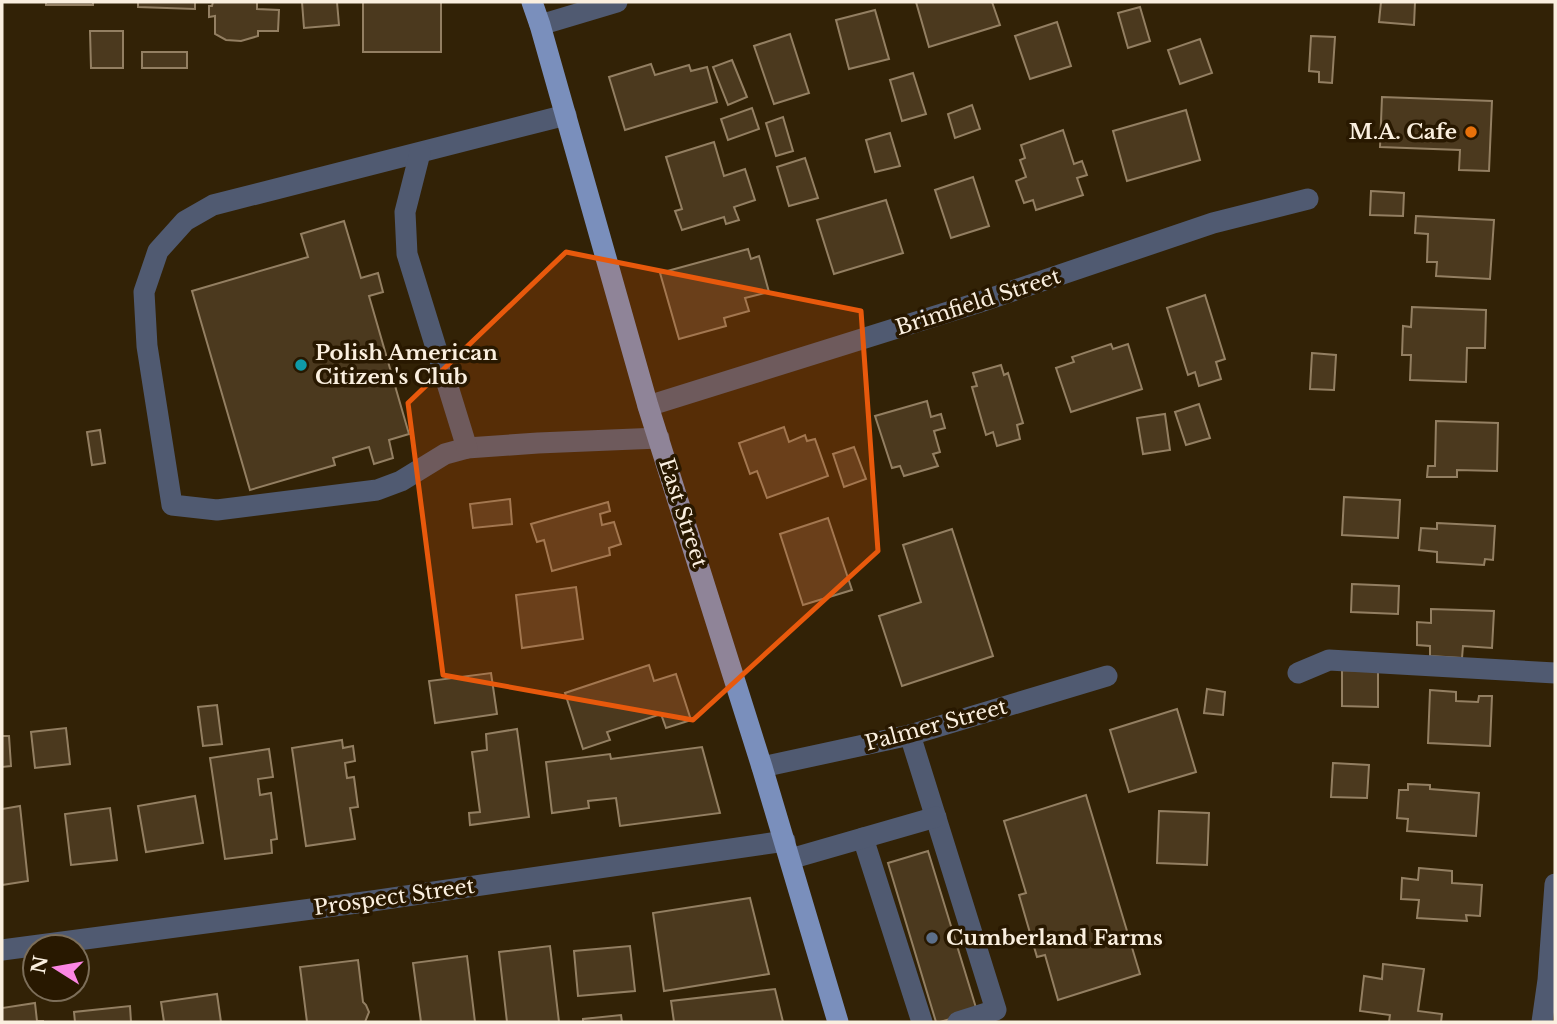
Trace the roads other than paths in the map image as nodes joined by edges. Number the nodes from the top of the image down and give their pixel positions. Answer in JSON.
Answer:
{"nodes":[{"id":1,"x":532,"y":2,"type":"edge"},
{"id":2,"x":617,"y":2,"type":"edge"},
{"id":3,"x":540,"y":25,"type":"junction"},
{"id":4,"x":566,"y":115,"type":"junction"},
{"id":5,"x":420,"y":153,"type":"junction"},
{"id":6,"x":1308,"y":199,"type":"dead end"},
{"id":7,"x":648,"y":406,"type":"junction"},
{"id":8,"x":659,"y":438,"type":"junction"},
{"id":9,"x":467,"y":447,"type":"junction"},
{"id":10,"x":1298,"y":673,"type":"dead end"},
{"id":11,"x":1555,"y":673,"type":"edge"},
{"id":12,"x":1107,"y":676,"type":"dead end"},
{"id":13,"x":911,"y":734,"type":"junction"},
{"id":14,"x":762,"y":767,"type":"junction"},
{"id":15,"x":936,"y":817,"type":"junction"},
{"id":16,"x":863,"y":838,"type":"junction"},
{"id":17,"x":788,"y":850,"type":"junction"},
{"id":18,"x":1555,"y":884,"type":"edge"},
{"id":19,"x":2,"y":950,"type":"edge"},
{"id":20,"x":838,"y":1022,"type":"edge"},
{"id":21,"x":922,"y":1022,"type":"edge"},
{"id":22,"x":958,"y":1022,"type":"edge"},
{"id":23,"x":1542,"y":1022,"type":"edge"}],
"edges":[{"from":1,"to":3,"type":"main road","name":"East Street"},
{"from":2,"to":3,"type":"street"},
{"from":3,"to":4,"type":"main road","name":"East Street"},
{"from":4,"to":5,"type":"street"},
{"from":4,"to":7,"type":"main road","name":"East Street"},
{"from":5,"to":9,"type":"street"},
{"from":5,"to":9,"type":"street"},
{"from":6,"to":7,"type":"street","name":"Brimfield Street"},
{"from":7,"to":8,"type":"main road","name":"East Street"},
{"from":8,"to":9,"type":"street"},
{"from":8,"to":14,"type":"main road","name":"East Street"},
{"from":10,"to":11,"type":"street"},
{"from":12,"to":13,"type":"street","name":"Palmer Street"},
{"from":13,"to":14,"type":"street","name":"Palmer Street"},
{"from":13,"to":15,"type":"street"},
{"from":14,"to":17,"type":"main road","name":"East Street"},
{"from":15,"to":16,"type":"street","name":"Prospect Street"},
{"from":15,"to":22,"type":"street"},
{"from":16,"to":17,"type":"street","name":"Prospect Street"},
{"from":16,"to":21,"type":"street"},
{"from":17,"to":19,"type":"street","name":"Prospect Street"},
{"from":17,"to":20,"type":"main road","name":"East Street"},
{"from":18,"to":23,"type":"street"}]}
